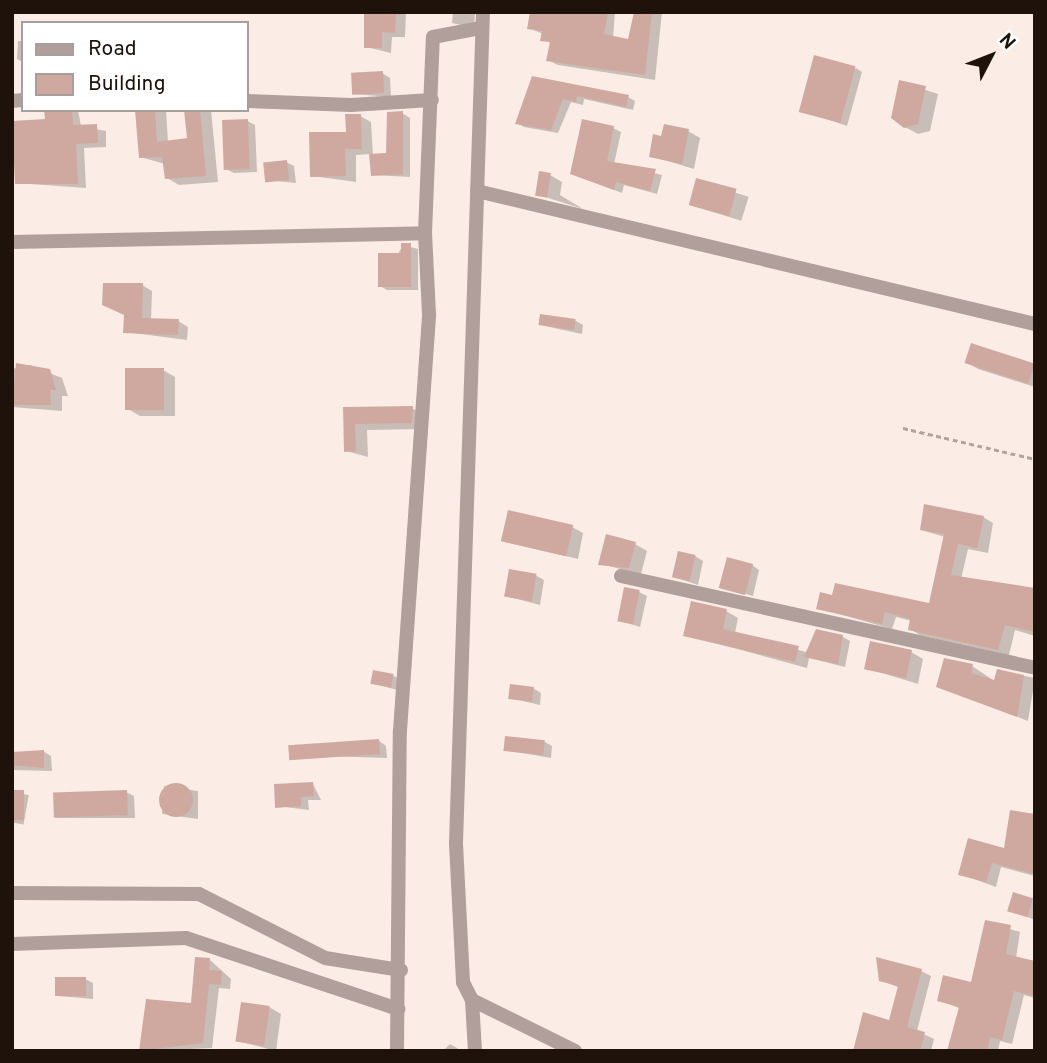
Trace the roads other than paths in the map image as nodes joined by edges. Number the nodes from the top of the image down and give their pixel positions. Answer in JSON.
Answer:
{"nodes":[{"id":1,"x":483,"y":12,"type":"edge"},
{"id":2,"x":481,"y":28,"type":"junction"},
{"id":3,"x":432,"y":100,"type":"junction"},
{"id":4,"x":248,"y":101,"type":"edge"},
{"id":5,"x":477,"y":191,"type":"junction"},
{"id":6,"x":425,"y":233,"type":"junction"},
{"id":7,"x":12,"y":242,"type":"edge"},
{"id":8,"x":1035,"y":324,"type":"edge"},
{"id":9,"x":621,"y":576,"type":"dead end"},
{"id":10,"x":1035,"y":668,"type":"edge"},
{"id":11,"x":12,"y":893,"type":"edge"},
{"id":12,"x":12,"y":944,"type":"edge"},
{"id":13,"x":401,"y":970,"type":"junction"},
{"id":14,"x":472,"y":1000,"type":"junction"},
{"id":15,"x":398,"y":1009,"type":"junction"},
{"id":16,"x":397,"y":1051,"type":"edge"},
{"id":17,"x":475,"y":1051,"type":"edge"},
{"id":18,"x":575,"y":1051,"type":"edge"}],
"edges":[{"from":1,"to":2,"type":"street"},
{"from":2,"to":3,"type":"street"},
{"from":2,"to":5,"type":"street"},
{"from":3,"to":4,"type":"street"},
{"from":3,"to":6,"type":"street"},
{"from":5,"to":8,"type":"street"},
{"from":5,"to":14,"type":"street"},
{"from":6,"to":7,"type":"street"},
{"from":6,"to":13,"type":"street"},
{"from":9,"to":10,"type":"street"},
{"from":11,"to":13,"type":"street"},
{"from":12,"to":15,"type":"street"},
{"from":13,"to":15,"type":"street"},
{"from":14,"to":17,"type":"street"},
{"from":14,"to":18,"type":"street"},
{"from":15,"to":16,"type":"street"}]}
